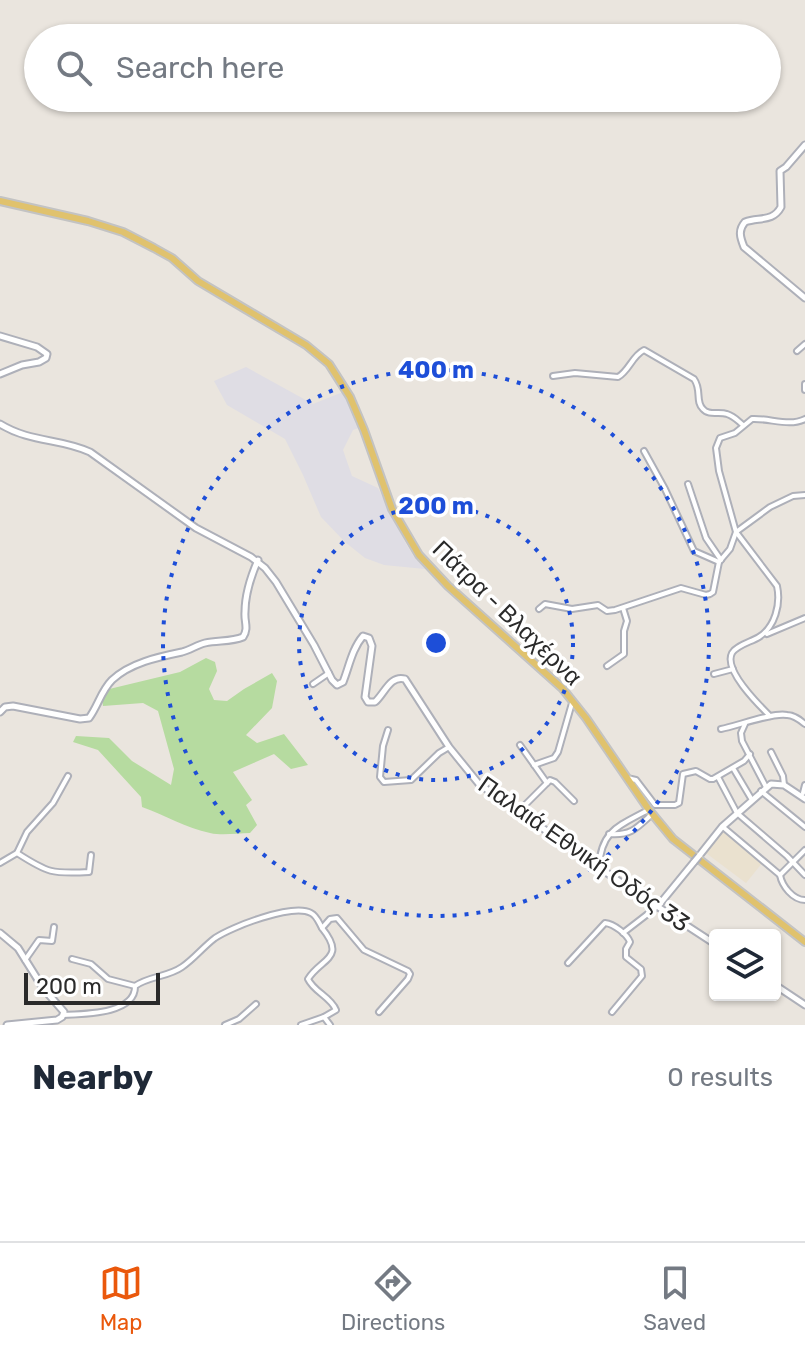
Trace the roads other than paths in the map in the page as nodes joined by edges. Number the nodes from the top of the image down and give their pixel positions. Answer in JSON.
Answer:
{"nodes":[{"id":1,"x":805,"y":145,"type":"edge"},
{"id":2,"x":0,"y":201,"type":"edge"},
{"id":3,"x":805,"y":298,"type":"edge"},
{"id":4,"x":0,"y":336,"type":"edge"},
{"id":5,"x":805,"y":344,"type":"edge"},
{"id":6,"x":797,"y":351,"type":"dead end"},
{"id":7,"x":0,"y":374,"type":"edge"},
{"id":8,"x":553,"y":376,"type":"dead end"},
{"id":9,"x":805,"y":384,"type":"edge"},
{"id":10,"x":805,"y":390,"type":"edge"},
{"id":11,"x":805,"y":419,"type":"edge"},
{"id":12,"x":0,"y":424,"type":"edge"},
{"id":13,"x":743,"y":425,"type":"junction"},
{"id":14,"x":644,"y":451,"type":"dead end"},
{"id":15,"x":688,"y":484,"type":"dead end"},
{"id":16,"x":805,"y":495,"type":"edge"},
{"id":17,"x":736,"y":532,"type":"junction"},
{"id":18,"x":258,"y":560,"type":"junction"},
{"id":19,"x":720,"y":561,"type":"junction"},
{"id":20,"x":623,"y":608,"type":"junction"},
{"id":21,"x":539,"y":609,"type":"dead end"},
{"id":22,"x":805,"y":618,"type":"edge"},
{"id":23,"x":761,"y":636,"type":"junction"},
{"id":24,"x":607,"y":666,"type":"dead end"},
{"id":25,"x":733,"y":669,"type":"junction"},
{"id":26,"x":329,"y":673,"type":"junction"},
{"id":27,"x":714,"y":674,"type":"dead end"},
{"id":28,"x":313,"y":684,"type":"dead end"},
{"id":29,"x":573,"y":701,"type":"junction"},
{"id":30,"x":0,"y":712,"type":"edge"},
{"id":31,"x":770,"y":716,"type":"junction"},
{"id":32,"x":745,"y":724,"type":"junction"},
{"id":33,"x":805,"y":724,"type":"edge"},
{"id":34,"x":721,"y":729,"type":"dead end"},
{"id":35,"x":388,"y":730,"type":"dead end"},
{"id":36,"x":520,"y":745,"type":"dead end"},
{"id":37,"x":449,"y":747,"type":"junction"},
{"id":38,"x":771,"y":752,"type":"dead end"},
{"id":39,"x":750,"y":754,"type":"junction"},
{"id":40,"x":534,"y":765,"type":"junction"},
{"id":41,"x":733,"y":768,"type":"junction"},
{"id":42,"x":68,"y":776,"type":"dead end"},
{"id":43,"x":718,"y":777,"type":"junction"},
{"id":44,"x":627,"y":778,"type":"junction"},
{"id":45,"x":547,"y":783,"type":"junction"},
{"id":46,"x":784,"y":785,"type":"junction"},
{"id":47,"x":763,"y":789,"type":"junction"},
{"id":48,"x":804,"y":793,"type":"edge"},
{"id":49,"x":752,"y":800,"type":"junction"},
{"id":50,"x":574,"y":801,"type":"dead end"},
{"id":51,"x":518,"y":812,"type":"junction"},
{"id":52,"x":651,"y":812,"type":"junction"},
{"id":53,"x":737,"y":813,"type":"junction"},
{"id":54,"x":722,"y":827,"type":"junction"},
{"id":55,"x":805,"y":827,"type":"edge"},
{"id":56,"x":609,"y":834,"type":"junction"},
{"id":57,"x":805,"y":850,"type":"edge"},
{"id":58,"x":17,"y":853,"type":"junction"},
{"id":59,"x":91,"y":855,"type":"dead end"},
{"id":60,"x":793,"y":861,"type":"junction"},
{"id":61,"x":0,"y":863,"type":"edge"},
{"id":62,"x":599,"y":867,"type":"junction"},
{"id":63,"x":780,"y":875,"type":"junction"},
{"id":64,"x":805,"y":875,"type":"edge"},
{"id":65,"x":805,"y":900,"type":"edge"},
{"id":66,"x":658,"y":906,"type":"junction"},
{"id":67,"x":54,"y":927,"type":"dead end"},
{"id":68,"x":322,"y":928,"type":"junction"},
{"id":69,"x":0,"y":933,"type":"edge"},
{"id":70,"x":623,"y":933,"type":"junction"},
{"id":71,"x":709,"y":940,"type":"edge"},
{"id":72,"x":805,"y":942,"type":"edge"},
{"id":73,"x":72,"y":959,"type":"dead end"},
{"id":74,"x":25,"y":960,"type":"junction"},
{"id":75,"x":568,"y":963,"type":"dead end"},
{"id":76,"x":135,"y":986,"type":"junction"},
{"id":77,"x":781,"y":989,"type":"edge"},
{"id":78,"x":256,"y":1004,"type":"dead end"},
{"id":79,"x":805,"y":1005,"type":"edge"},
{"id":80,"x":379,"y":1012,"type":"dead end"},
{"id":81,"x":612,"y":1012,"type":"dead end"},
{"id":82,"x":63,"y":1015,"type":"junction"},
{"id":83,"x":324,"y":1017,"type":"junction"},
{"id":84,"x":7,"y":1025,"type":"edge"},
{"id":85,"x":225,"y":1025,"type":"edge"},
{"id":86,"x":301,"y":1025,"type":"edge"},
{"id":87,"x":330,"y":1025,"type":"edge"}],
"edges":[{"from":1,"to":3,"type":"main road"},
{"from":2,"to":29,"type":"main road","name":"Πάτρα - Βλαχέρνα"},
{"from":4,"to":7,"type":"main road"},
{"from":5,"to":6,"type":"street"},
{"from":8,"to":13,"type":"street"},
{"from":9,"to":10,"type":"street"},
{"from":11,"to":13,"type":"street"},
{"from":12,"to":18,"type":"main road"},
{"from":13,"to":17,"type":"street"},
{"from":14,"to":19,"type":"street"},
{"from":15,"to":19,"type":"street"},
{"from":16,"to":17,"type":"street"},
{"from":17,"to":19,"type":"street"},
{"from":17,"to":23,"type":"street"},
{"from":18,"to":26,"type":"main road"},
{"from":18,"to":30,"type":"main road"},
{"from":19,"to":20,"type":"street"},
{"from":20,"to":21,"type":"street"},
{"from":20,"to":24,"type":"street"},
{"from":22,"to":23,"type":"street"},
{"from":23,"to":25,"type":"street"},
{"from":25,"to":27,"type":"street"},
{"from":25,"to":31,"type":"street"},
{"from":26,"to":28,"type":"street"},
{"from":26,"to":37,"type":"main road","name":"Παλαιά Εθνική Οδός 33"},
{"from":29,"to":40,"type":"street"},
{"from":29,"to":44,"type":"main road","name":"Πάτρα - Βλαχέρνα"},
{"from":31,"to":32,"type":"street"},
{"from":31,"to":33,"type":"street"},
{"from":32,"to":34,"type":"street"},
{"from":32,"to":39,"type":"street"},
{"from":35,"to":37,"type":"street"},
{"from":36,"to":40,"type":"street"},
{"from":37,"to":51,"type":"main road","name":"Παλαιά Εθνική Οδός 33"},
{"from":38,"to":46,"type":"street"},
{"from":39,"to":41,"type":"street"},
{"from":39,"to":47,"type":"street"},
{"from":40,"to":45,"type":"street"},
{"from":41,"to":43,"type":"street"},
{"from":41,"to":49,"type":"street"},
{"from":42,"to":58,"type":"street"},
{"from":43,"to":44,"type":"street"},
{"from":43,"to":53,"type":"street"},
{"from":44,"to":52,"type":"main road","name":"Πάτρα - Βλαχέρνα"},
{"from":45,"to":50,"type":"street"},
{"from":45,"to":51,"type":"street"},
{"from":46,"to":47,"type":"main road"},
{"from":46,"to":48,"type":"main road"},
{"from":47,"to":49,"type":"main road"},
{"from":47,"to":55,"type":"street"},
{"from":49,"to":53,"type":"main road"},
{"from":51,"to":62,"type":"main road","name":"Παλαιά Εθνική Οδός 33"},
{"from":52,"to":56,"type":"street"},
{"from":52,"to":56,"type":"street"},
{"from":52,"to":72,"type":"main road","name":"Πάτρα - Βλαχέρνα"},
{"from":53,"to":54,"type":"main road"},
{"from":53,"to":60,"type":"street"},
{"from":54,"to":63,"type":"street"},
{"from":54,"to":66,"type":"main road","bridge":true},
{"from":56,"to":62,"type":"street"},
{"from":57,"to":60,"type":"street"},
{"from":58,"to":59,"type":"street"},
{"from":58,"to":61,"type":"street"},
{"from":60,"to":63,"type":"street"},
{"from":60,"to":64,"type":"street"},
{"from":62,"to":66,"type":"main road","name":"Παλαιά Εθνική Οδός 33"},
{"from":63,"to":65,"type":"street"},
{"from":66,"to":70,"type":"street"},
{"from":66,"to":71,"type":"main road","name":"Παλαιά Εθνική Οδός 33"},
{"from":67,"to":74,"type":"street"},
{"from":68,"to":76,"type":"street"},
{"from":68,"to":80,"type":"street"},
{"from":68,"to":83,"type":"street"},
{"from":69,"to":74,"type":"main road"},
{"from":70,"to":75,"type":"street"},
{"from":70,"to":81,"type":"street"},
{"from":73,"to":76,"type":"street"},
{"from":74,"to":82,"type":"main road"},
{"from":76,"to":82,"type":"street"},
{"from":77,"to":79,"type":"main road"},
{"from":78,"to":85,"type":"street"},
{"from":82,"to":84,"type":"main road"},
{"from":83,"to":86,"type":"street"},
{"from":83,"to":87,"type":"street"}]}
